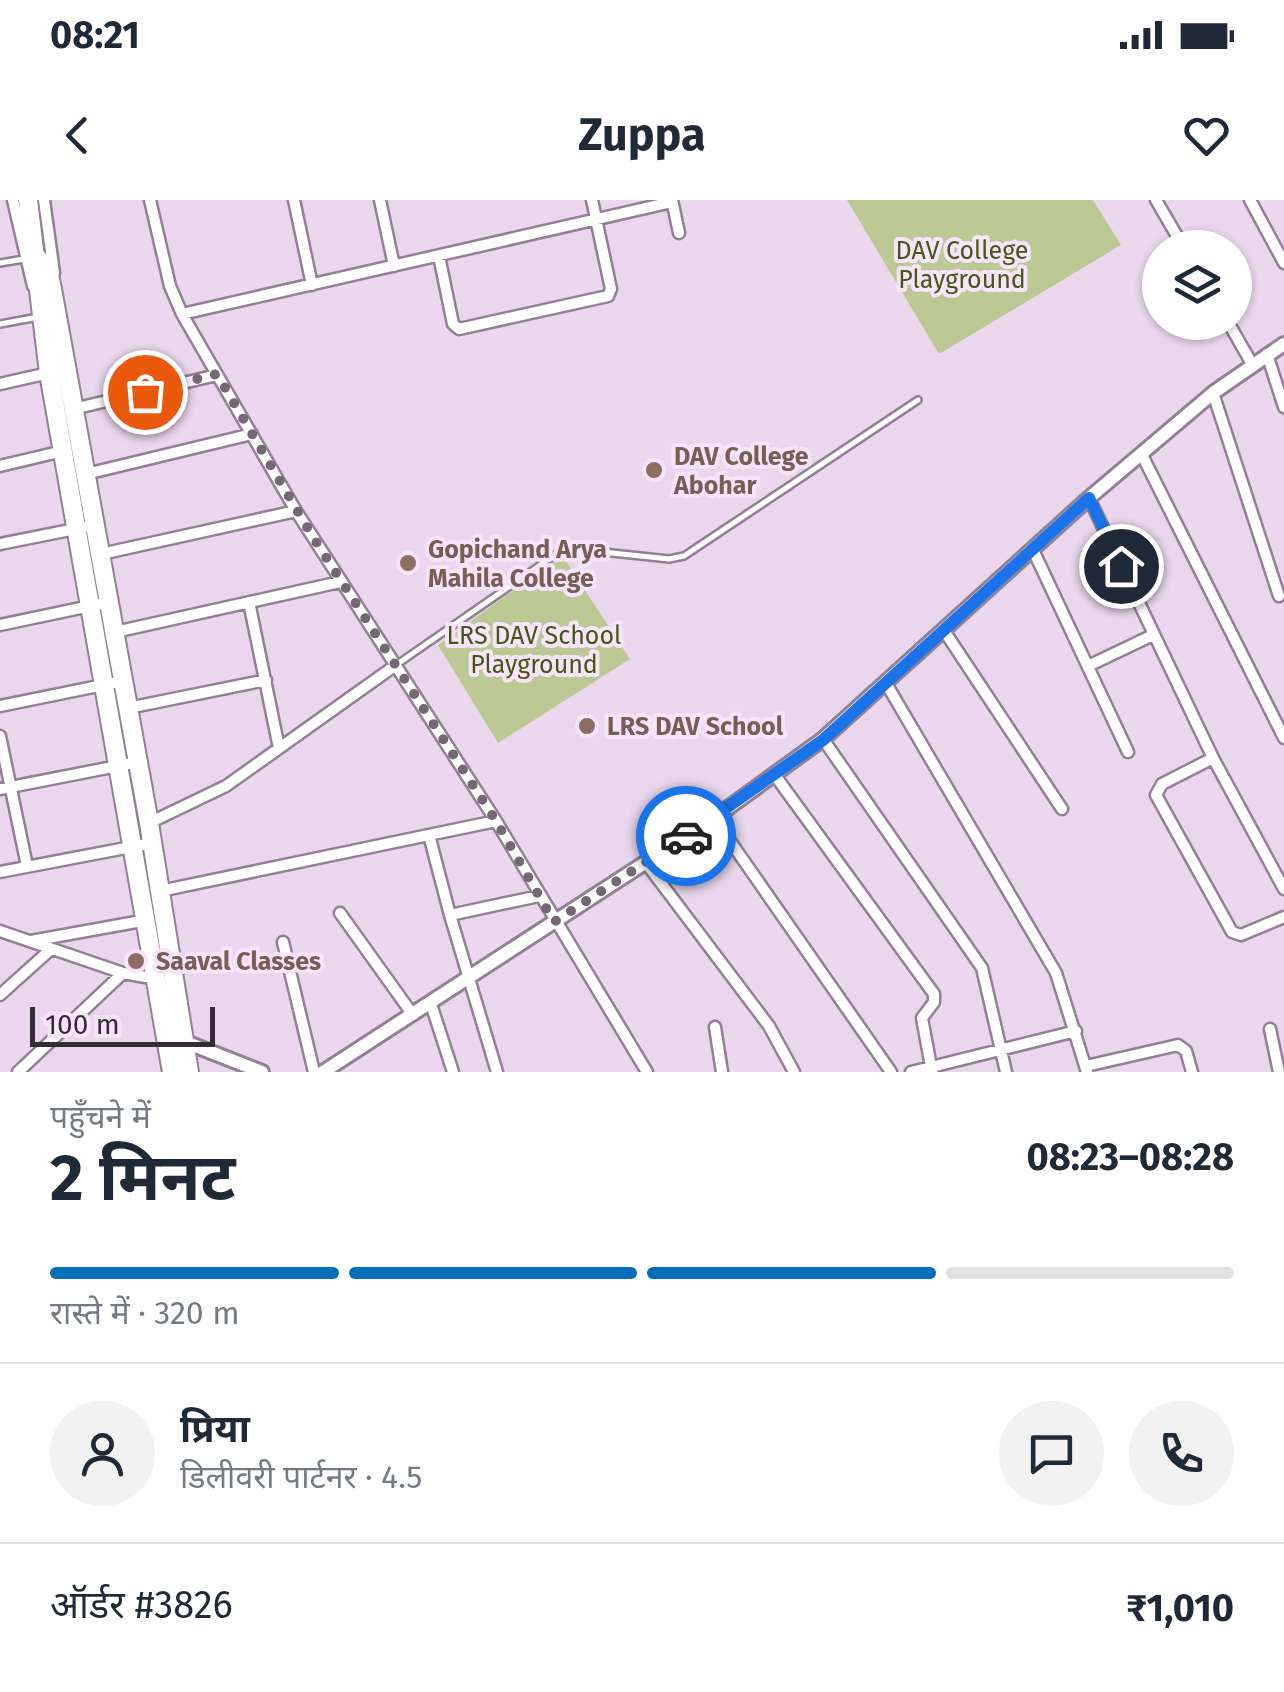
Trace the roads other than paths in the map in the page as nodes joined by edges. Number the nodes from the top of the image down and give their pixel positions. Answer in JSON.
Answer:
{"nodes":[{"id":1,"x":13,"y":200,"type":"edge"},
{"id":2,"x":28,"y":200,"type":"edge"},
{"id":3,"x":44,"y":200,"type":"edge"},
{"id":4,"x":150,"y":200,"type":"edge"},
{"id":5,"x":294,"y":200,"type":"edge"},
{"id":6,"x":380,"y":200,"type":"edge"},
{"id":7,"x":592,"y":200,"type":"edge"},
{"id":8,"x":1156,"y":200,"type":"edge"},
{"id":9,"x":1250,"y":200,"type":"edge"},
{"id":10,"x":672,"y":201,"type":"edge"},
{"id":11,"x":597,"y":220,"type":"junction"},
{"id":12,"x":1174,"y":230,"type":"edge"},
{"id":13,"x":679,"y":232,"type":"dead end"},
{"id":14,"x":33,"y":255,"type":"junction"},
{"id":15,"x":439,"y":256,"type":"junction"},
{"id":16,"x":1284,"y":263,"type":"edge"},
{"id":17,"x":0,"y":264,"type":"edge"},
{"id":18,"x":394,"y":266,"type":"junction"},
{"id":19,"x":312,"y":286,"type":"junction"},
{"id":20,"x":44,"y":290,"type":"junction"},
{"id":21,"x":182,"y":314,"type":"junction"},
{"id":22,"x":49,"y":316,"type":"junction"},
{"id":23,"x":0,"y":324,"type":"edge"},
{"id":24,"x":1238,"y":340,"type":"edge"},
{"id":25,"x":1284,"y":344,"type":"edge"},
{"id":26,"x":1268,"y":354,"type":"junction"},
{"id":27,"x":1252,"y":364,"type":"junction"},
{"id":28,"x":58,"y":371,"type":"junction"},
{"id":29,"x":217,"y":374,"type":"junction"},
{"id":30,"x":0,"y":384,"type":"edge"},
{"id":31,"x":1213,"y":393,"type":"junction"},
{"id":32,"x":918,"y":400,"type":"dead end"},
{"id":33,"x":1284,"y":407,"type":"edge"},
{"id":34,"x":73,"y":410,"type":"junction"},
{"id":35,"x":252,"y":434,"type":"junction"},
{"id":36,"x":63,"y":451,"type":"junction"},
{"id":37,"x":1141,"y":453,"type":"junction"},
{"id":38,"x":0,"y":466,"type":"edge"},
{"id":39,"x":86,"y":474,"type":"junction"},
{"id":40,"x":1089,"y":498,"type":"junction"},
{"id":41,"x":296,"y":510,"type":"junction"},
{"id":42,"x":87,"y":526,"type":"junction"},
{"id":43,"x":0,"y":544,"type":"edge"},
{"id":44,"x":1033,"y":550,"type":"junction"},
{"id":45,"x":100,"y":554,"type":"junction"},
{"id":46,"x":340,"y":582,"type":"junction"},
{"id":47,"x":1280,"y":596,"type":"dead end"},
{"id":48,"x":249,"y":602,"type":"junction"},
{"id":49,"x":100,"y":603,"type":"junction"},
{"id":50,"x":0,"y":625,"type":"edge"},
{"id":51,"x":115,"y":632,"type":"junction"},
{"id":52,"x":945,"y":632,"type":"junction"},
{"id":53,"x":1154,"y":635,"type":"junction"},
{"id":54,"x":396,"y":665,"type":"junction"},
{"id":55,"x":1088,"y":666,"type":"junction"},
{"id":56,"x":266,"y":680,"type":"junction"},
{"id":57,"x":115,"y":683,"type":"junction"},
{"id":58,"x":887,"y":684,"type":"junction"},
{"id":59,"x":0,"y":706,"type":"edge"},
{"id":60,"x":128,"y":708,"type":"junction"},
{"id":61,"x":0,"y":736,"type":"edge"},
{"id":62,"x":1284,"y":738,"type":"edge"},
{"id":63,"x":823,"y":740,"type":"junction"},
{"id":64,"x":280,"y":748,"type":"junction"},
{"id":65,"x":1128,"y":752,"type":"dead end"},
{"id":66,"x":1213,"y":758,"type":"junction"},
{"id":67,"x":130,"y":763,"type":"junction"},
{"id":68,"x":774,"y":774,"type":"junction"},
{"id":69,"x":5,"y":788,"type":"edge"},
{"id":70,"x":1062,"y":809,"type":"dead end"},
{"id":71,"x":714,"y":818,"type":"junction"},
{"id":72,"x":496,"y":821,"type":"junction"},
{"id":73,"x":149,"y":823,"type":"junction"},
{"id":74,"x":428,"y":835,"type":"junction"},
{"id":75,"x":143,"y":844,"type":"junction"},
{"id":76,"x":646,"y":863,"type":"junction"},
{"id":77,"x":27,"y":866,"type":"junction"},
{"id":78,"x":0,"y":872,"type":"edge"},
{"id":79,"x":1284,"y":889,"type":"edge"},
{"id":80,"x":160,"y":891,"type":"junction"},
{"id":81,"x":539,"y":896,"type":"junction"},
{"id":82,"x":340,"y":913,"type":"dead end"},
{"id":83,"x":450,"y":914,"type":"junction"},
{"id":84,"x":1284,"y":917,"type":"edge"},
{"id":85,"x":147,"y":920,"type":"junction"},
{"id":86,"x":554,"y":922,"type":"junction"},
{"id":87,"x":2,"y":936,"type":"edge"},
{"id":88,"x":25,"y":942,"type":"junction"},
{"id":89,"x":283,"y":942,"type":"dead end"},
{"id":90,"x":50,"y":950,"type":"junction"},
{"id":91,"x":123,"y":973,"type":"junction"},
{"id":92,"x":165,"y":980,"type":"junction"},
{"id":93,"x":469,"y":980,"type":"junction"},
{"id":94,"x":0,"y":995,"type":"edge"},
{"id":95,"x":431,"y":1004,"type":"junction"},
{"id":96,"x":414,"y":1015,"type":"junction"},
{"id":97,"x":715,"y":1027,"type":"dead end"},
{"id":98,"x":1270,"y":1029,"type":"dead end"},
{"id":99,"x":1076,"y":1031,"type":"junction"},
{"id":100,"x":183,"y":1040,"type":"junction"},
{"id":101,"x":1000,"y":1048,"type":"junction"},
{"id":102,"x":1086,"y":1069,"type":"edge"},
{"id":103,"x":931,"y":1070,"type":"edge"},
{"id":104,"x":18,"y":1072,"type":"edge"},
{"id":105,"x":172,"y":1072,"type":"edge"},
{"id":106,"x":189,"y":1072,"type":"edge"},
{"id":107,"x":262,"y":1072,"type":"edge"},
{"id":108,"x":314,"y":1072,"type":"edge"},
{"id":109,"x":323,"y":1072,"type":"edge"},
{"id":110,"x":453,"y":1072,"type":"edge"},
{"id":111,"x":497,"y":1072,"type":"edge"},
{"id":112,"x":646,"y":1072,"type":"edge"},
{"id":113,"x":722,"y":1072,"type":"edge"},
{"id":114,"x":794,"y":1072,"type":"edge"},
{"id":115,"x":891,"y":1072,"type":"edge"},
{"id":116,"x":911,"y":1072,"type":"edge"},
{"id":117,"x":1006,"y":1072,"type":"edge"},
{"id":118,"x":1192,"y":1072,"type":"edge"},
{"id":119,"x":1279,"y":1072,"type":"edge"}],
"edges":[{"from":1,"to":14,"type":"street"},
{"from":2,"to":14,"type":"main road"},
{"from":3,"to":20,"type":"street"},
{"from":4,"to":21,"type":"street"},
{"from":5,"to":19,"type":"street"},
{"from":6,"to":18,"type":"street"},
{"from":7,"to":11,"type":"street"},
{"from":8,"to":12,"type":"street"},
{"from":9,"to":16,"type":"street"},
{"from":10,"to":11,"type":"street"},
{"from":10,"to":13,"type":"street"},
{"from":11,"to":15,"type":"street"},
{"from":11,"to":15,"type":"street"},
{"from":14,"to":17,"type":"lane"},
{"from":14,"to":20,"type":"main road"},
{"from":15,"to":18,"type":"street"},
{"from":18,"to":19,"type":"street"},
{"from":19,"to":21,"type":"street"},
{"from":20,"to":22,"type":"main road"},
{"from":21,"to":29,"type":"street"},
{"from":22,"to":23,"type":"lane"},
{"from":22,"to":28,"type":"main road"},
{"from":24,"to":27,"type":"street"},
{"from":25,"to":26,"type":"street"},
{"from":26,"to":27,"type":"street"},
{"from":26,"to":33,"type":"street"},
{"from":27,"to":31,"type":"street"},
{"from":28,"to":30,"type":"street"},
{"from":28,"to":34,"type":"main road"},
{"from":28,"to":36,"type":"main road"},
{"from":29,"to":34,"type":"street"},
{"from":29,"to":35,"type":"street"},
{"from":31,"to":37,"type":"street"},
{"from":31,"to":47,"type":"street"},
{"from":32,"to":54,"type":"lane"},
{"from":34,"to":39,"type":"main road"},
{"from":35,"to":39,"type":"street"},
{"from":35,"to":41,"type":"street"},
{"from":36,"to":38,"type":"street"},
{"from":36,"to":42,"type":"main road"},
{"from":37,"to":40,"type":"street"},
{"from":37,"to":62,"type":"street"},
{"from":39,"to":42,"type":"main road"},
{"from":40,"to":44,"type":"street"},
{"from":40,"to":53,"type":"street"},
{"from":41,"to":45,"type":"street"},
{"from":41,"to":46,"type":"street"},
{"from":42,"to":43,"type":"street"},
{"from":42,"to":45,"type":"main road"},
{"from":42,"to":49,"type":"main road"},
{"from":44,"to":52,"type":"street"},
{"from":44,"to":55,"type":"street"},
{"from":45,"to":49,"type":"main road"},
{"from":46,"to":48,"type":"street"},
{"from":46,"to":54,"type":"street"},
{"from":48,"to":51,"type":"street"},
{"from":48,"to":56,"type":"street"},
{"from":49,"to":50,"type":"street"},
{"from":49,"to":51,"type":"main road"},
{"from":49,"to":57,"type":"main road"},
{"from":51,"to":57,"type":"main road"},
{"from":52,"to":58,"type":"street"},
{"from":52,"to":70,"type":"street"},
{"from":53,"to":55,"type":"street"},
{"from":53,"to":66,"type":"street"},
{"from":54,"to":64,"type":"street"},
{"from":54,"to":72,"type":"street"},
{"from":55,"to":65,"type":"street"},
{"from":56,"to":60,"type":"street"},
{"from":56,"to":64,"type":"street"},
{"from":57,"to":59,"type":"street"},
{"from":57,"to":60,"type":"main road"},
{"from":57,"to":67,"type":"main road"},
{"from":58,"to":63,"type":"street"},
{"from":58,"to":99,"type":"street"},
{"from":60,"to":67,"type":"main road"},
{"from":61,"to":69,"type":"street"},
{"from":63,"to":68,"type":"street"},
{"from":63,"to":101,"type":"street"},
{"from":64,"to":73,"type":"street"},
{"from":66,"to":79,"type":"street"},
{"from":66,"to":84,"type":"street"},
{"from":67,"to":69,"type":"street"},
{"from":67,"to":73,"type":"main road"},
{"from":67,"to":75,"type":"main road"},
{"from":68,"to":71,"type":"street"},
{"from":68,"to":103,"type":"street"},
{"from":69,"to":77,"type":"street"},
{"from":71,"to":76,"type":"street"},
{"from":71,"to":115,"type":"street"},
{"from":72,"to":74,"type":"street"},
{"from":72,"to":81,"type":"street"},
{"from":73,"to":75,"type":"main road"},
{"from":74,"to":80,"type":"street"},
{"from":74,"to":83,"type":"street"},
{"from":75,"to":77,"type":"street"},
{"from":75,"to":80,"type":"main road"},
{"from":75,"to":85,"type":"main road"},
{"from":76,"to":86,"type":"street"},
{"from":76,"to":114,"type":"street"},
{"from":77,"to":78,"type":"street"},
{"from":80,"to":92,"type":"main road"},
{"from":81,"to":83,"type":"street"},
{"from":81,"to":86,"type":"street"},
{"from":82,"to":96,"type":"street"},
{"from":83,"to":93,"type":"street"},
{"from":85,"to":88,"type":"street"},
{"from":85,"to":92,"type":"main road"},
{"from":86,"to":93,"type":"street"},
{"from":86,"to":112,"type":"street"},
{"from":87,"to":88,"type":"street"},
{"from":88,"to":90,"type":"street"},
{"from":89,"to":108,"type":"street"},
{"from":90,"to":91,"type":"street"},
{"from":90,"to":94,"type":"street"},
{"from":91,"to":92,"type":"street"},
{"from":91,"to":104,"type":"street"},
{"from":92,"to":100,"type":"main road"},
{"from":92,"to":105,"type":"main road"},
{"from":93,"to":95,"type":"street"},
{"from":93,"to":111,"type":"street"},
{"from":95,"to":96,"type":"street"},
{"from":95,"to":110,"type":"street"},
{"from":96,"to":109,"type":"street"},
{"from":97,"to":113,"type":"street"},
{"from":98,"to":119,"type":"street"},
{"from":99,"to":101,"type":"street"},
{"from":99,"to":102,"type":"street"},
{"from":100,"to":106,"type":"main road"},
{"from":100,"to":107,"type":"street"},
{"from":101,"to":103,"type":"street"},
{"from":101,"to":117,"type":"street"},
{"from":102,"to":118,"type":"street"},
{"from":103,"to":116,"type":"street"}]}
